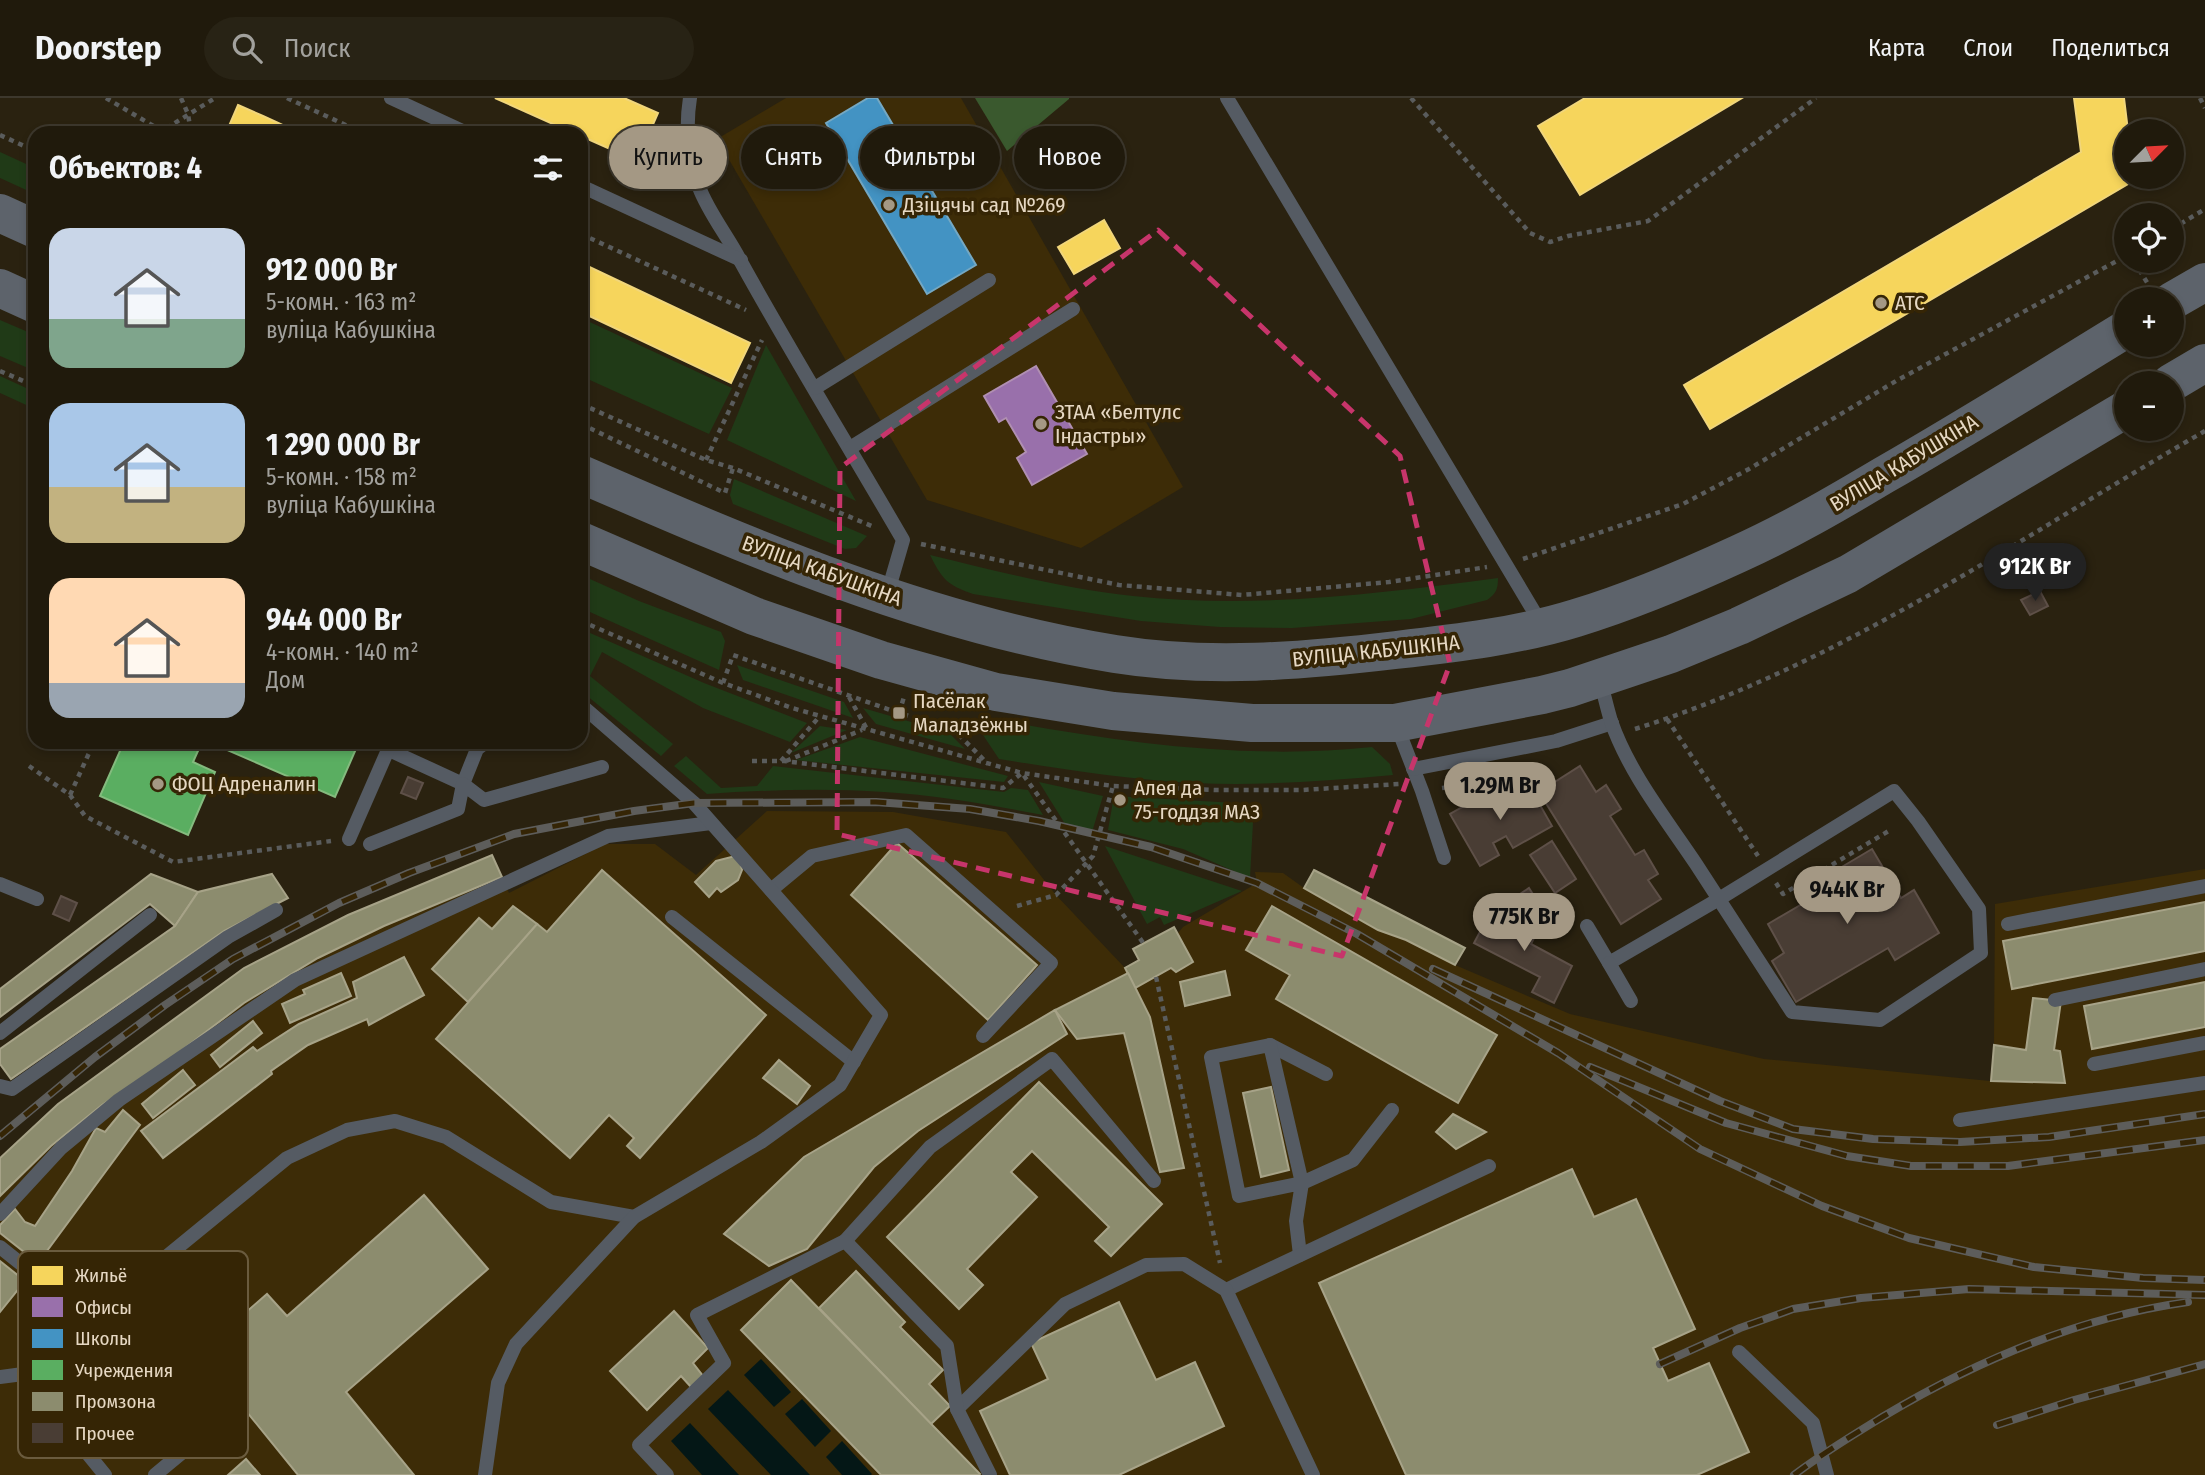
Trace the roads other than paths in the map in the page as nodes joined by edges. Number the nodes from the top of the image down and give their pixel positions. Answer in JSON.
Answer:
{"nodes":[{"id":1,"x":391,"y":98,"type":"edge"},
{"id":2,"x":690,"y":98,"type":"edge"},
{"id":3,"x":1227,"y":98,"type":"edge"},
{"id":4,"x":452,"y":126,"type":"edge"},
{"id":5,"x":588,"y":189,"type":"edge"},
{"id":6,"x":0,"y":213,"type":"edge"},
{"id":7,"x":28,"y":226,"type":"edge"},
{"id":8,"x":741,"y":260,"type":"junction"},
{"id":9,"x":989,"y":280,"type":"dead end"},
{"id":10,"x":2205,"y":282,"type":"edge"},
{"id":11,"x":0,"y":288,"type":"edge"},
{"id":12,"x":2184,"y":294,"type":"edge"},
{"id":13,"x":28,"y":301,"type":"edge"},
{"id":14,"x":1073,"y":309,"type":"dead end"},
{"id":15,"x":2114,"y":336,"type":"edge"},
{"id":16,"x":2205,"y":363,"type":"edge"},
{"id":17,"x":2184,"y":375,"type":"edge"},
{"id":18,"x":815,"y":388,"type":"junction"},
{"id":19,"x":2114,"y":416,"type":"edge"},
{"id":20,"x":850,"y":449,"type":"junction"},
{"id":21,"x":588,"y":477,"type":"edge"},
{"id":22,"x":588,"y":544,"type":"edge"},
{"id":23,"x":887,"y":596,"type":"junction"},
{"id":24,"x":1543,"y":626,"type":"junction"},
{"id":25,"x":1254,"y":662,"type":"junction"},
{"id":26,"x":1599,"y":678,"type":"junction"},
{"id":27,"x":588,"y":711,"type":"edge"},
{"id":28,"x":1252,"y":723,"type":"junction"},
{"id":29,"x":1395,"y":723,"type":"junction"},
{"id":30,"x":1612,"y":723,"type":"junction"},
{"id":31,"x":389,"y":749,"type":"edge"},
{"id":32,"x":396,"y":749,"type":"edge"},
{"id":33,"x":477,"y":749,"type":"edge"},
{"id":34,"x":602,"y":767,"type":"dead end"},
{"id":35,"x":1413,"y":769,"type":"junction"},
{"id":36,"x":463,"y":784,"type":"junction"},
{"id":37,"x":711,"y":823,"type":"junction"},
{"id":38,"x":349,"y":839,"type":"road end"},
{"id":39,"x":370,"y":844,"type":"dead end"},
{"id":40,"x":1444,"y":858,"type":"dead end"},
{"id":41,"x":0,"y":884,"type":"edge"},
{"id":42,"x":2205,"y":886,"type":"edge"},
{"id":43,"x":771,"y":890,"type":"junction"},
{"id":44,"x":37,"y":899,"type":"dead end"},
{"id":45,"x":1719,"y":899,"type":"junction"},
{"id":46,"x":276,"y":909,"type":"dead end"},
{"id":47,"x":150,"y":915,"type":"dead end"},
{"id":48,"x":672,"y":917,"type":"dead end"},
{"id":49,"x":2008,"y":924,"type":"dead end"},
{"id":50,"x":1587,"y":926,"type":"dead end"},
{"id":51,"x":1609,"y":962,"type":"junction"},
{"id":52,"x":2205,"y":969,"type":"edge"},
{"id":53,"x":2055,"y":1000,"type":"dead end"},
{"id":54,"x":1631,"y":1001,"type":"dead end"},
{"id":55,"x":0,"y":1033,"type":"edge"},
{"id":56,"x":983,"y":1036,"type":"dead end"},
{"id":57,"x":2205,"y":1043,"type":"edge"},
{"id":58,"x":1270,"y":1045,"type":"junction"},
{"id":59,"x":854,"y":1062,"type":"junction"},
{"id":60,"x":2094,"y":1064,"type":"dead end"},
{"id":61,"x":1326,"y":1074,"type":"dead end"},
{"id":62,"x":2205,"y":1083,"type":"edge"},
{"id":63,"x":0,"y":1086,"type":"edge"},
{"id":64,"x":1392,"y":1110,"type":"dead end"},
{"id":65,"x":1960,"y":1120,"type":"dead end"},
{"id":66,"x":1489,"y":1166,"type":"dead end"},
{"id":67,"x":1154,"y":1181,"type":"dead end"},
{"id":68,"x":1302,"y":1183,"type":"junction"},
{"id":69,"x":0,"y":1214,"type":"edge"},
{"id":70,"x":634,"y":1217,"type":"junction"},
{"id":71,"x":845,"y":1241,"type":"junction"},
{"id":72,"x":0,"y":1247,"type":"edge"},
{"id":73,"x":173,"y":1251,"type":"edge"},
{"id":74,"x":1300,"y":1255,"type":"junction"},
{"id":75,"x":18,"y":1261,"type":"edge"},
{"id":76,"x":1226,"y":1290,"type":"junction"},
{"id":77,"x":1739,"y":1352,"type":"dead end"},
{"id":78,"x":18,"y":1375,"type":"edge"},
{"id":79,"x":0,"y":1377,"type":"edge"},
{"id":80,"x":957,"y":1409,"type":"junction"},
{"id":81,"x":91,"y":1458,"type":"edge"},
{"id":82,"x":175,"y":1458,"type":"edge"},
{"id":83,"x":105,"y":1475,"type":"edge"},
{"id":84,"x":155,"y":1475,"type":"edge"},
{"id":85,"x":485,"y":1475,"type":"edge"},
{"id":86,"x":667,"y":1475,"type":"edge"},
{"id":87,"x":990,"y":1475,"type":"edge"},
{"id":88,"x":1313,"y":1475,"type":"edge"},
{"id":89,"x":1827,"y":1475,"type":"edge"}],
"edges":[{"from":1,"to":4,"type":"lane"},
{"from":2,"to":8,"type":"lane"},
{"from":3,"to":24,"type":"lane"},
{"from":5,"to":8,"type":"lane"},
{"from":6,"to":7,"type":"main road"},
{"from":8,"to":18,"type":"lane"},
{"from":9,"to":18,"type":"lane"},
{"from":10,"to":12,"type":"main road"},
{"from":11,"to":13,"type":"main road"},
{"from":14,"to":20,"type":"lane"},
{"from":15,"to":24,"type":"main road","name":"ВУЛІЦА КАБУШКІНА"},
{"from":16,"to":17,"type":"main road"},
{"from":18,"to":20,"type":"lane"},
{"from":19,"to":26,"type":"main road"},
{"from":20,"to":23,"type":"lane"},
{"from":21,"to":23,"type":"main road","name":"ВУЛІЦА КАБУШКІНА"},
{"from":22,"to":28,"type":"main road"},
{"from":23,"to":25,"type":"main road","name":"ВУЛІЦА КАБУШКІНА"},
{"from":24,"to":25,"type":"main road","name":"ВУЛІЦА КАБУШКІНА"},
{"from":25,"to":28,"type":"main road"},
{"from":26,"to":29,"type":"main road"},
{"from":26,"to":30,"type":"lane"},
{"from":27,"to":37,"type":"lane"},
{"from":28,"to":29,"type":"main road"},
{"from":29,"to":35,"type":"lane"},
{"from":30,"to":35,"type":"lane"},
{"from":30,"to":45,"type":"lane"},
{"from":31,"to":38,"type":"lane"},
{"from":32,"to":36,"type":"lane"},
{"from":33,"to":36,"type":"lane"},
{"from":34,"to":36,"type":"lane"},
{"from":35,"to":40,"type":"lane"},
{"from":36,"to":39,"type":"lane"},
{"from":37,"to":43,"type":"lane"},
{"from":37,"to":69,"type":"lane"},
{"from":41,"to":44,"type":"lane"},
{"from":42,"to":49,"type":"lane"},
{"from":43,"to":56,"type":"lane"},
{"from":43,"to":59,"type":"lane"},
{"from":45,"to":45,"type":"lane"},
{"from":45,"to":51,"type":"lane"},
{"from":46,"to":63,"type":"lane"},
{"from":47,"to":55,"type":"lane"},
{"from":48,"to":59,"type":"lane"},
{"from":50,"to":51,"type":"lane"},
{"from":51,"to":54,"type":"lane"},
{"from":52,"to":53,"type":"lane"},
{"from":57,"to":60,"type":"lane"},
{"from":58,"to":61,"type":"lane"},
{"from":58,"to":68,"type":"lane"},
{"from":58,"to":68,"type":"lane"},
{"from":59,"to":70,"type":"lane"},
{"from":62,"to":65,"type":"lane"},
{"from":64,"to":68,"type":"lane"},
{"from":66,"to":74,"type":"lane"},
{"from":67,"to":71,"type":"lane"},
{"from":68,"to":74,"type":"lane"},
{"from":70,"to":73,"type":"lane"},
{"from":70,"to":85,"type":"lane"},
{"from":71,"to":80,"type":"lane"},
{"from":71,"to":86,"type":"lane"},
{"from":72,"to":75,"type":"lane"},
{"from":74,"to":76,"type":"lane"},
{"from":76,"to":80,"type":"lane"},
{"from":76,"to":88,"type":"lane"},
{"from":77,"to":89,"type":"lane"},
{"from":78,"to":79,"type":"lane"},
{"from":80,"to":87,"type":"lane"},
{"from":81,"to":83,"type":"lane"},
{"from":82,"to":84,"type":"lane"}]}
